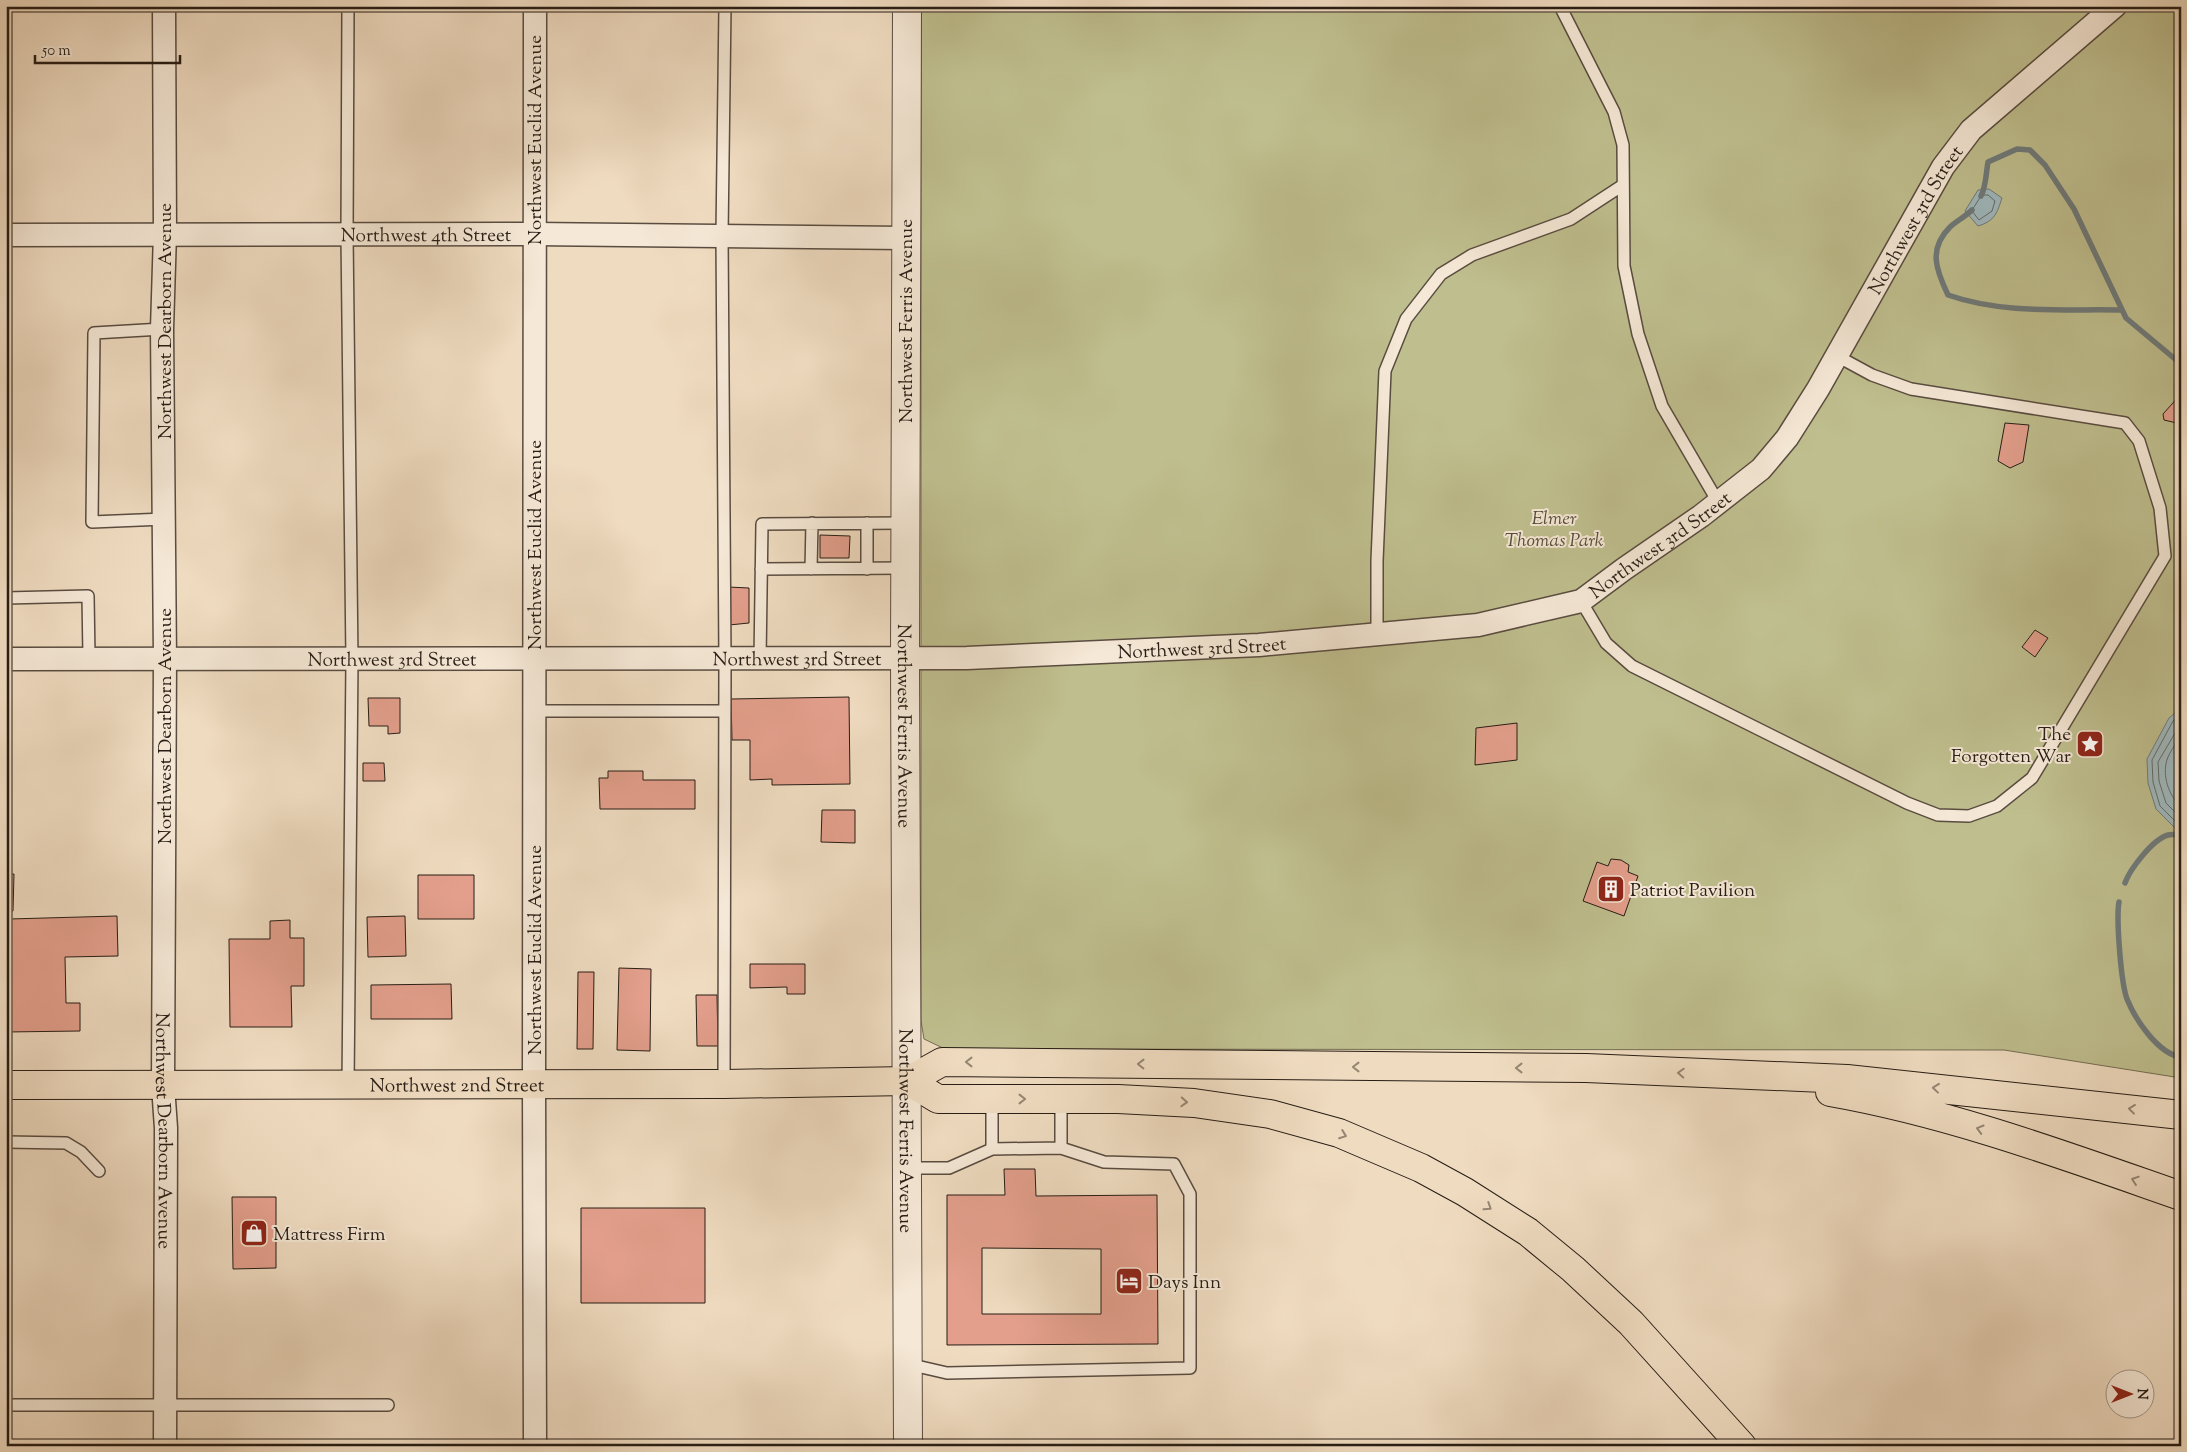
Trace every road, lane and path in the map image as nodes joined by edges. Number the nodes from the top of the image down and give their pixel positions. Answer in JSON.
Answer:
{"nodes":[{"id":1,"x":164,"y":6,"type":"edge"},
{"id":2,"x":348,"y":6,"type":"edge"},
{"id":3,"x":535,"y":6,"type":"edge"},
{"id":4,"x":724,"y":6,"type":"edge"},
{"id":5,"x":907,"y":6,"type":"edge"},
{"id":6,"x":1560,"y":6,"type":"edge"},
{"id":7,"x":2115,"y":6,"type":"edge"},
{"id":8,"x":1623,"y":185,"type":"junction"},
{"id":9,"x":165,"y":233,"type":"junction"},
{"id":10,"x":534,"y":234,"type":"junction"},
{"id":11,"x":6,"y":235,"type":"edge"},
{"id":12,"x":722,"y":235,"type":"junction"},
{"id":13,"x":347,"y":236,"type":"junction"},
{"id":14,"x":905,"y":238,"type":"junction"},
{"id":15,"x":162,"y":329,"type":"junction"},
{"id":16,"x":1837,"y":356,"type":"junction"},
{"id":17,"x":1718,"y":502,"type":"junction"},
{"id":18,"x":164,"y":519,"type":"junction"},
{"id":19,"x":812,"y":523,"type":"junction"},
{"id":20,"x":867,"y":523,"type":"junction"},
{"id":21,"x":905,"y":523,"type":"junction"},
{"id":22,"x":905,"y":568,"type":"junction"},
{"id":23,"x":761,"y":569,"type":"junction"},
{"id":24,"x":811,"y":569,"type":"junction"},
{"id":25,"x":867,"y":569,"type":"junction"},
{"id":26,"x":6,"y":598,"type":"edge"},
{"id":27,"x":1581,"y":601,"type":"junction"},
{"id":28,"x":1377,"y":634,"type":"junction"},
{"id":29,"x":89,"y":658,"type":"junction"},
{"id":30,"x":905,"y":658,"type":"junction"},
{"id":31,"x":6,"y":659,"type":"edge"},
{"id":32,"x":166,"y":659,"type":"junction"},
{"id":33,"x":534,"y":659,"type":"junction"},
{"id":34,"x":760,"y":659,"type":"junction"},
{"id":35,"x":352,"y":660,"type":"junction"},
{"id":36,"x":725,"y":660,"type":"junction"},
{"id":37,"x":534,"y":710,"type":"junction"},
{"id":38,"x":725,"y":711,"type":"junction"},
{"id":39,"x":1730,"y":1075,"type":"junction"},
{"id":40,"x":908,"y":1081,"type":"junction"},
{"id":41,"x":534,"y":1084,"type":"junction"},
{"id":42,"x":724,"y":1084,"type":"junction"},
{"id":43,"x":6,"y":1085,"type":"edge"},
{"id":44,"x":162,"y":1086,"type":"junction"},
{"id":45,"x":348,"y":1086,"type":"junction"},
{"id":46,"x":992,"y":1099,"type":"junction"},
{"id":47,"x":1061,"y":1099,"type":"junction"},
{"id":48,"x":2181,"y":1115,"type":"edge"},
{"id":49,"x":6,"y":1142,"type":"edge"},
{"id":50,"x":1061,"y":1148,"type":"junction"},
{"id":51,"x":992,"y":1149,"type":"junction"},
{"id":52,"x":908,"y":1168,"type":"junction"},
{"id":53,"x":99,"y":1171,"type":"dead end"},
{"id":54,"x":2181,"y":1196,"type":"edge"},
{"id":55,"x":908,"y":1364,"type":"junction"},
{"id":56,"x":6,"y":1405,"type":"edge"},
{"id":57,"x":164,"y":1405,"type":"junction"},
{"id":58,"x":388,"y":1405,"type":"dead end"},
{"id":59,"x":165,"y":1446,"type":"edge"},
{"id":60,"x":535,"y":1446,"type":"edge"},
{"id":61,"x":908,"y":1446,"type":"edge"},
{"id":62,"x":1742,"y":1446,"type":"edge"}],
"edges":[{"from":1,"to":9,"type":"street","name":"Northwest Dearborn Avenue"},
{"from":2,"to":13,"type":"lane"},
{"from":3,"to":10,"type":"street","name":"Northwest Euclid Avenue"},
{"from":4,"to":12,"type":"lane"},
{"from":5,"to":14,"type":"street","name":"Northwest Ferris Avenue"},
{"from":6,"to":8,"type":"lane"},
{"from":7,"to":16,"type":"street","name":"Northwest 3rd Street"},
{"from":8,"to":17,"type":"lane"},
{"from":8,"to":28,"type":"lane"},
{"from":9,"to":11,"type":"street","name":"Northwest 4th Street"},
{"from":9,"to":13,"type":"street","name":"Northwest 4th Street"},
{"from":9,"to":15,"type":"street","name":"Northwest Dearborn Avenue"},
{"from":10,"to":12,"type":"street","name":"Northwest 4th Street"},
{"from":10,"to":13,"type":"street","name":"Northwest 4th Street"},
{"from":10,"to":33,"type":"street","name":"Northwest Euclid Avenue"},
{"from":12,"to":14,"type":"street","name":"Northwest 4th Street"},
{"from":12,"to":36,"type":"lane"},
{"from":13,"to":35,"type":"lane"},
{"from":14,"to":21,"type":"street","name":"Northwest Ferris Avenue"},
{"from":15,"to":18,"type":"street","name":"Northwest Dearborn Avenue"},
{"from":15,"to":18,"type":"lane"},
{"from":16,"to":17,"type":"street","name":"Northwest 3rd Street"},
{"from":16,"to":27,"type":"lane"},
{"from":17,"to":27,"type":"street","name":"Northwest 3rd Street"},
{"from":18,"to":32,"type":"street","name":"Northwest Dearborn Avenue"},
{"from":19,"to":20,"type":"lane"},
{"from":19,"to":23,"type":"lane"},
{"from":19,"to":24,"type":"lane"},
{"from":20,"to":21,"type":"lane"},
{"from":20,"to":25,"type":"lane"},
{"from":21,"to":22,"type":"street","name":"Northwest Ferris Avenue"},
{"from":22,"to":25,"type":"lane"},
{"from":22,"to":30,"type":"street","name":"Northwest Ferris Avenue"},
{"from":23,"to":24,"type":"lane"},
{"from":23,"to":34,"type":"lane"},
{"from":24,"to":25,"type":"lane"},
{"from":26,"to":29,"type":"lane"},
{"from":27,"to":28,"type":"street","name":"Northwest 3rd Street"},
{"from":28,"to":30,"type":"street","name":"Northwest 3rd Street"},
{"from":29,"to":31,"type":"street","name":"Northwest 3rd Street"},
{"from":29,"to":32,"type":"street","name":"Northwest 3rd Street"},
{"from":30,"to":34,"type":"street","name":"Northwest 3rd Street"},
{"from":30,"to":40,"type":"street","name":"Northwest Ferris Avenue"},
{"from":32,"to":35,"type":"street","name":"Northwest 3rd Street"},
{"from":32,"to":44,"type":"street","name":"Northwest Dearborn Avenue"},
{"from":33,"to":35,"type":"street","name":"Northwest 3rd Street"},
{"from":33,"to":36,"type":"street","name":"Northwest 3rd Street"},
{"from":33,"to":37,"type":"street","name":"Northwest Euclid Avenue"},
{"from":34,"to":36,"type":"street","name":"Northwest 3rd Street"},
{"from":35,"to":45,"type":"lane"},
{"from":36,"to":38,"type":"lane"},
{"from":37,"to":38,"type":"lane"},
{"from":37,"to":41,"type":"street","name":"Northwest Euclid Avenue"},
{"from":38,"to":42,"type":"lane"},
{"from":39,"to":40,"type":"main road","one_way":true},
{"from":48,"to":39,"type":"main road","one_way":true},
{"from":54,"to":39,"type":"main road","one_way":true},
{"from":40,"to":42,"type":"main road","name":"Northwest 2nd Street"},
{"from":40,"to":46,"type":"main road"},
{"from":40,"to":52,"type":"street","name":"Northwest Ferris Avenue"},
{"from":41,"to":42,"type":"main road","name":"Northwest 2nd Street"},
{"from":41,"to":45,"type":"main road","name":"Northwest 2nd Street"},
{"from":41,"to":60,"type":"street","name":"Northwest Euclid Avenue"},
{"from":43,"to":44,"type":"main road","name":"Northwest 2nd Street"},
{"from":44,"to":45,"type":"main road","name":"Northwest 2nd Street"},
{"from":44,"to":57,"type":"street","name":"Northwest Dearborn Avenue"},
{"from":46,"to":47,"type":"main road","one_way":true},
{"from":46,"to":51,"type":"lane"},
{"from":47,"to":50,"type":"lane"},
{"from":47,"to":62,"type":"main road","one_way":true},
{"from":49,"to":53,"type":"lane"},
{"from":50,"to":51,"type":"lane"},
{"from":50,"to":55,"type":"lane"},
{"from":51,"to":52,"type":"lane"},
{"from":52,"to":55,"type":"street","name":"Northwest Ferris Avenue"},
{"from":55,"to":61,"type":"street","name":"Northwest Ferris Avenue"},
{"from":56,"to":57,"type":"lane"},
{"from":57,"to":58,"type":"lane"},
{"from":57,"to":59,"type":"street","name":"Northwest Dearborn Avenue"}]}
